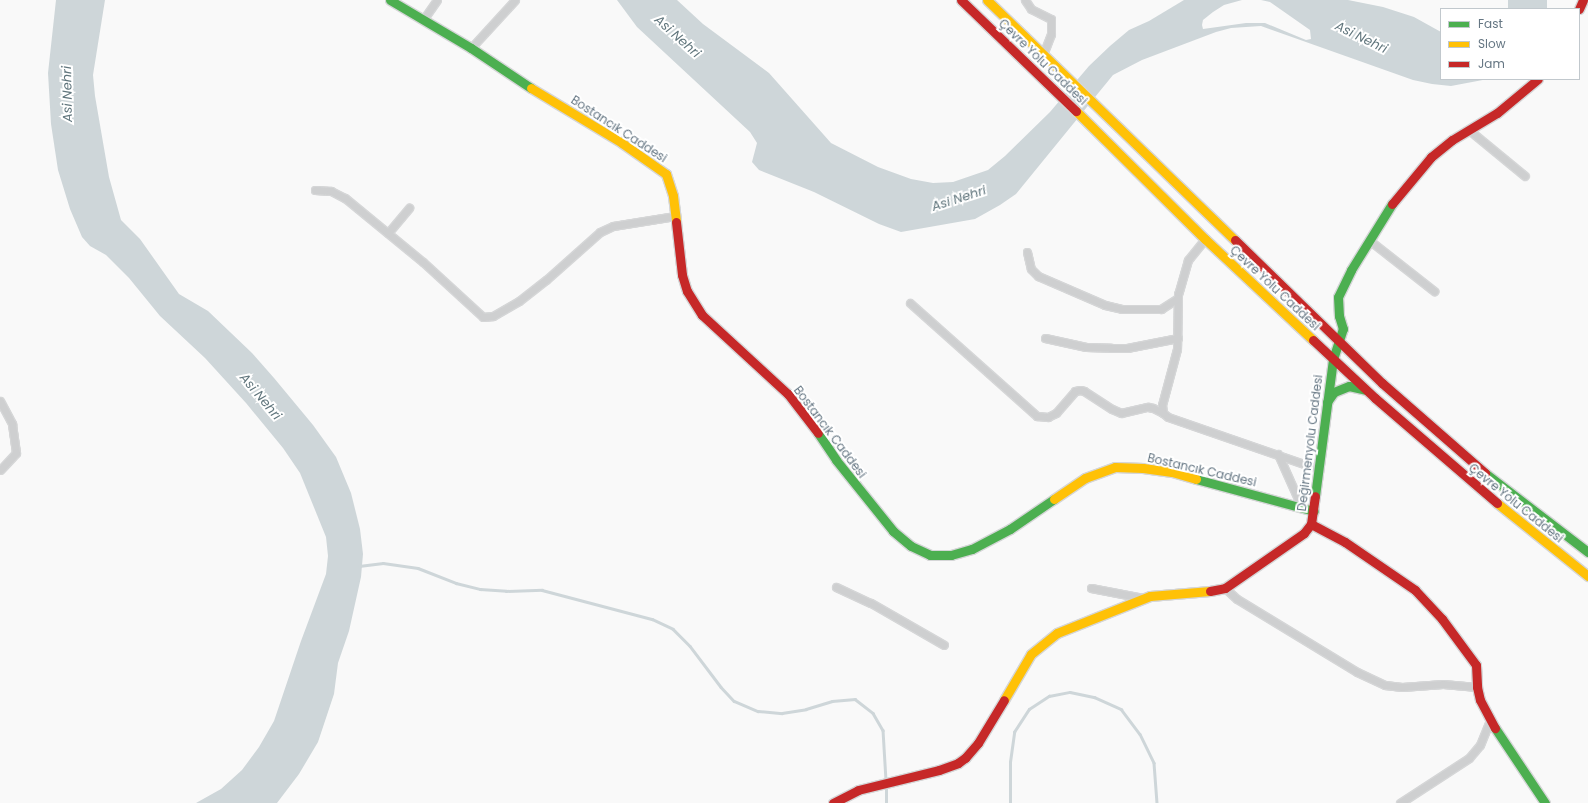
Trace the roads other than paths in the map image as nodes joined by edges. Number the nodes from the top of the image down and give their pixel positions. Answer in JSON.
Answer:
{"nodes":[{"id":1,"x":390,"y":0,"type":"edge"},
{"id":2,"x":437,"y":0,"type":"edge"},
{"id":3,"x":515,"y":0,"type":"edge"},
{"id":4,"x":961,"y":0,"type":"edge"},
{"id":5,"x":987,"y":0,"type":"edge"},
{"id":6,"x":1025,"y":0,"type":"edge"},
{"id":7,"x":423,"y":20,"type":"junction"},
{"id":8,"x":471,"y":48,"type":"junction"},
{"id":9,"x":1043,"y":56,"type":"junction"},
{"id":10,"x":1537,"y":80,"type":"edge"},
{"id":11,"x":1469,"y":130,"type":"junction"},
{"id":12,"x":1525,"y":176,"type":"dead end"},
{"id":13,"x":315,"y":190,"type":"dead end"},
{"id":14,"x":409,"y":208,"type":"dead end"},
{"id":15,"x":675,"y":216,"type":"junction"},
{"id":16,"x":388,"y":232,"type":"junction"},
{"id":17,"x":1205,"y":239,"type":"junction"},
{"id":18,"x":1370,"y":240,"type":"junction"},
{"id":19,"x":1027,"y":252,"type":"dead end"},
{"id":20,"x":1434,"y":291,"type":"dead end"},
{"id":21,"x":1178,"y":298,"type":"junction"},
{"id":22,"x":910,"y":303,"type":"dead end"},
{"id":23,"x":1045,"y":338,"type":"dead end"},
{"id":24,"x":1178,"y":338,"type":"junction"},
{"id":25,"x":1340,"y":344,"type":"junction"},
{"id":26,"x":1334,"y":359,"type":"junction"},
{"id":27,"x":1366,"y":390,"type":"junction"},
{"id":28,"x":0,"y":401,"type":"edge"},
{"id":29,"x":1327,"y":402,"type":"junction"},
{"id":30,"x":1163,"y":413,"type":"junction"},
{"id":31,"x":1278,"y":454,"type":"junction"},
{"id":32,"x":1318,"y":469,"type":"junction"},
{"id":33,"x":0,"y":470,"type":"edge"},
{"id":34,"x":1302,"y":508,"type":"junction"},
{"id":35,"x":1314,"y":511,"type":"junction"},
{"id":36,"x":1311,"y":524,"type":"junction"},
{"id":37,"x":1588,"y":552,"type":"edge"},
{"id":38,"x":1588,"y":576,"type":"edge"},
{"id":39,"x":836,"y":588,"type":"dead end"},
{"id":40,"x":1091,"y":588,"type":"dead end"},
{"id":41,"x":1225,"y":588,"type":"junction"},
{"id":42,"x":1143,"y":598,"type":"junction"},
{"id":43,"x":944,"y":645,"type":"dead end"},
{"id":44,"x":1477,"y":687,"type":"junction"},
{"id":45,"x":1490,"y":720,"type":"junction"},
{"id":46,"x":833,"y":803,"type":"edge"},
{"id":47,"x":1400,"y":803,"type":"edge"},
{"id":48,"x":1545,"y":803,"type":"edge"}],
"edges":[{"from":1,"to":7,"type":"main road","name":"Bostancık Caddesi"},
{"from":2,"to":7,"type":"street"},
{"from":3,"to":8,"type":"street"},
{"from":4,"to":17,"type":"main road","name":"Çevre Yolu Caddesi"},
{"from":5,"to":9,"type":"main road","name":"Çevre Yolu Caddesi"},
{"from":6,"to":9,"type":"street"},
{"from":7,"to":8,"type":"main road","name":"Bostancık Caddesi"},
{"from":8,"to":15,"type":"main road","name":"Bostancık Caddesi"},
{"from":9,"to":25,"type":"main road","name":"Çevre Yolu Caddesi"},
{"from":10,"to":11,"type":"main road","name":"Değirmenyolu Caddesi"},
{"from":11,"to":12,"type":"street"},
{"from":11,"to":18,"type":"main road","name":"Değirmenyolu Caddesi"},
{"from":13,"to":16,"type":"street"},
{"from":14,"to":16,"type":"street"},
{"from":15,"to":16,"type":"street"},
{"from":15,"to":34,"type":"main road","name":"Bostancık Caddesi"},
{"from":17,"to":21,"type":"street"},
{"from":17,"to":26,"type":"main road","name":"Çevre Yolu Caddesi"},
{"from":18,"to":20,"type":"street"},
{"from":18,"to":25,"type":"main road","name":"Değirmenyolu Caddesi"},
{"from":19,"to":21,"type":"street"},
{"from":21,"to":24,"type":"street"},
{"from":22,"to":30,"type":"street"},
{"from":23,"to":24,"type":"street"},
{"from":24,"to":30,"type":"street"},
{"from":25,"to":26,"type":"main road","name":"Değirmenyolu Caddesi"},
{"from":25,"to":37,"type":"main road","name":"Çevre Yolu Caddesi"},
{"from":26,"to":27,"type":"main road","name":"Çevre Yolu Caddesi"},
{"from":26,"to":29,"type":"main road","name":"Değirmenyolu Caddesi"},
{"from":27,"to":29,"type":"main road"},
{"from":27,"to":38,"type":"main road","name":"Çevre Yolu Caddesi"},
{"from":28,"to":33,"type":"street"},
{"from":29,"to":32,"type":"main road","name":"Değirmenyolu Caddesi"},
{"from":30,"to":31,"type":"street"},
{"from":31,"to":32,"type":"street"},
{"from":31,"to":34,"type":"street"},
{"from":32,"to":35,"type":"main road","name":"Değirmenyolu Caddesi"},
{"from":34,"to":35,"type":"main road","name":"Bostancık Caddesi"},
{"from":35,"to":36,"type":"main road","name":"Değirmenyolu Caddesi"},
{"from":36,"to":41,"type":"main road","name":"Değirmenyolu Caddesi"},
{"from":36,"to":44,"type":"main road"},
{"from":39,"to":43,"type":"street"},
{"from":40,"to":42,"type":"street"},
{"from":41,"to":42,"type":"main road","name":"Değirmenyolu Caddesi"},
{"from":41,"to":44,"type":"street"},
{"from":42,"to":46,"type":"main road","name":"Değirmenyolu Caddesi"},
{"from":44,"to":45,"type":"main road"},
{"from":45,"to":47,"type":"street"},
{"from":45,"to":48,"type":"main road"}]}
